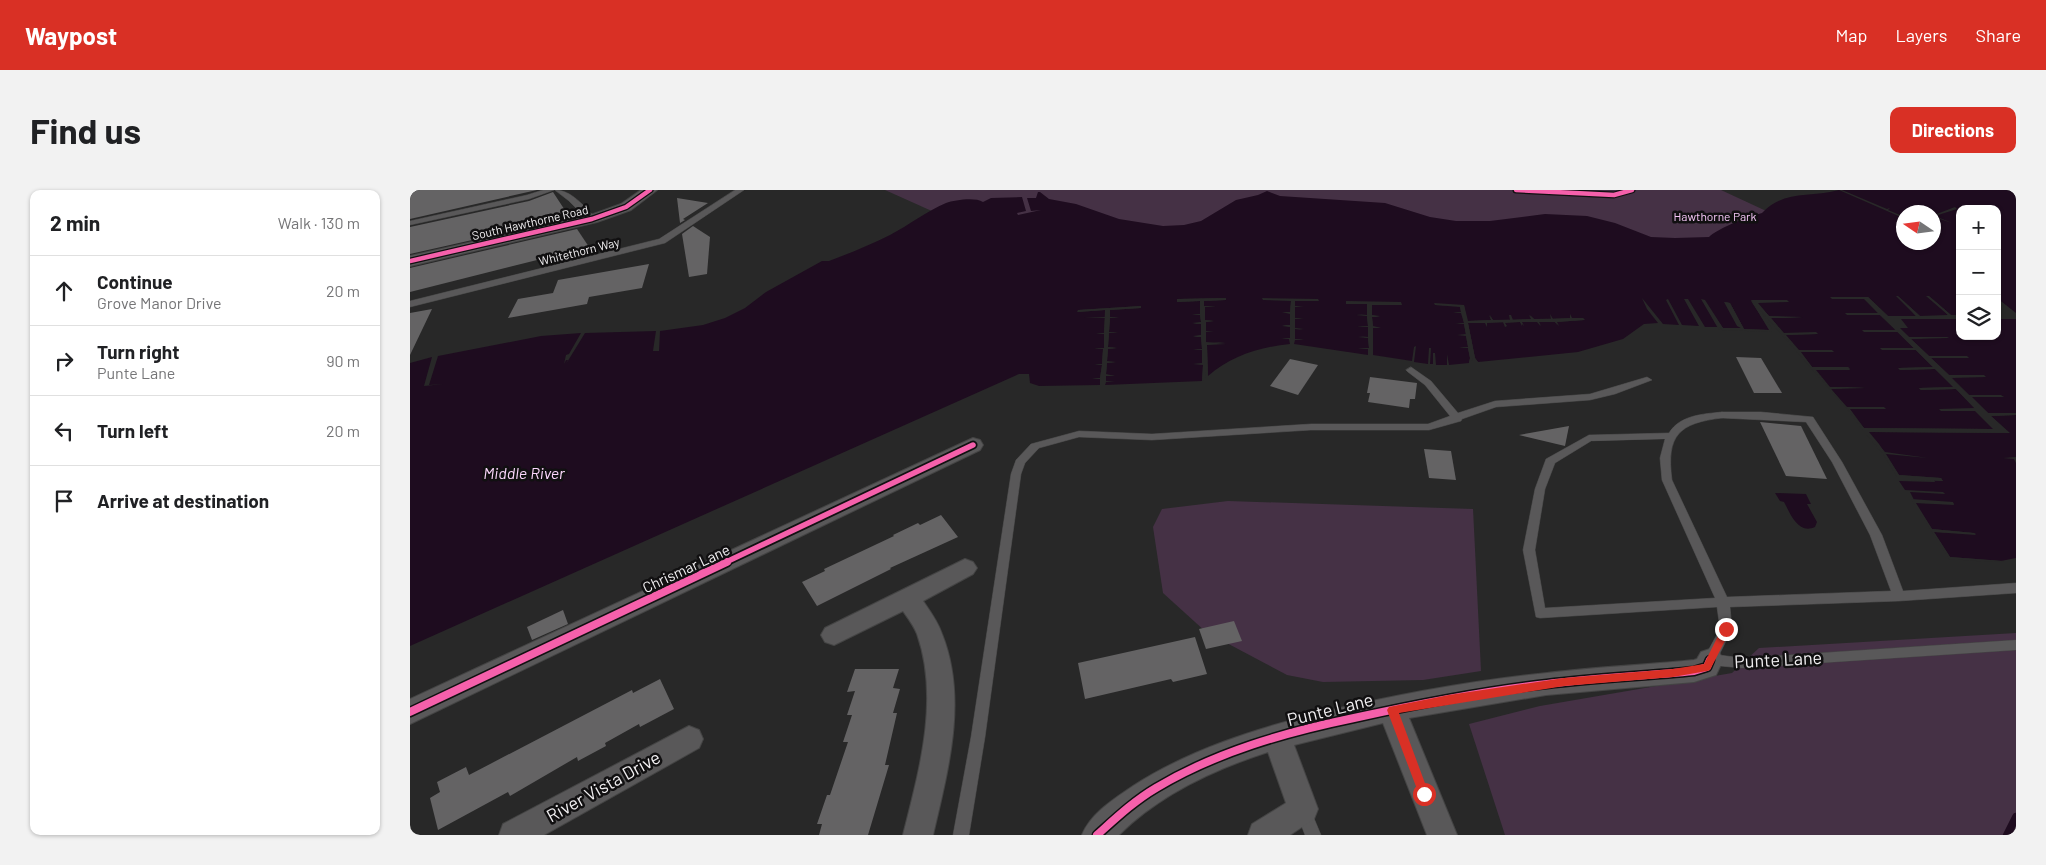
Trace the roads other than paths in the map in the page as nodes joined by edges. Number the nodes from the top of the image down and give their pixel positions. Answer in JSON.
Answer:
{"nodes":[{"id":1,"x":550,"y":190,"type":"edge"},
{"id":2,"x":558,"y":190,"type":"edge"},
{"id":3,"x":650,"y":190,"type":"edge"},
{"id":4,"x":740,"y":190,"type":"edge"},
{"id":5,"x":592,"y":219,"type":"junction"},
{"id":6,"x":410,"y":223,"type":"edge"},
{"id":7,"x":410,"y":261,"type":"edge"},
{"id":8,"x":410,"y":304,"type":"edge"},
{"id":9,"x":1411,"y":370,"type":"dead end"},
{"id":10,"x":1647,"y":380,"type":"dead end"},
{"id":11,"x":1456,"y":419,"type":"junction"},
{"id":12,"x":1671,"y":436,"type":"junction"},
{"id":13,"x":973,"y":445,"type":"dead end"},
{"id":14,"x":965,"y":568,"type":"dead end"},
{"id":15,"x":2016,"y":588,"type":"edge"},
{"id":16,"x":1899,"y":596,"type":"junction"},
{"id":17,"x":909,"y":598,"type":"junction"},
{"id":18,"x":1723,"y":602,"type":"junction"},
{"id":19,"x":834,"y":635,"type":"dead end"},
{"id":20,"x":2016,"y":645,"type":"edge"},
{"id":21,"x":1710,"y":660,"type":"junction"},
{"id":22,"x":1392,"y":710,"type":"junction"},
{"id":23,"x":410,"y":712,"type":"edge"},
{"id":24,"x":1277,"y":738,"type":"junction"},
{"id":25,"x":689,"y":739,"type":"dead end"},
{"id":26,"x":1308,"y":822,"type":"edge"},
{"id":27,"x":516,"y":834,"type":"edge"},
{"id":28,"x":918,"y":835,"type":"edge"},
{"id":29,"x":961,"y":835,"type":"edge"},
{"id":30,"x":1097,"y":835,"type":"edge"},
{"id":31,"x":1263,"y":835,"type":"edge"},
{"id":32,"x":1442,"y":835,"type":"edge"}],
"edges":[{"from":1,"to":6,"type":"lane"},
{"from":2,"to":5,"type":"lane"},
{"from":3,"to":5,"type":"street","name":"South Hawthorne Road"},
{"from":4,"to":8,"type":"lane","name":"Whitethorn Way"},
{"from":5,"to":7,"type":"street","name":"South Hawthorne Road"},
{"from":9,"to":11,"type":"lane"},
{"from":10,"to":11,"type":"lane"},
{"from":11,"to":29,"type":"lane"},
{"from":12,"to":16,"type":"lane"},
{"from":12,"to":18,"type":"lane"},
{"from":12,"to":18,"type":"lane"},
{"from":13,"to":23,"type":"street","name":"Chrismar Lane"},
{"from":14,"to":17,"type":"street"},
{"from":15,"to":16,"type":"lane"},
{"from":16,"to":18,"type":"lane"},
{"from":17,"to":19,"type":"street"},
{"from":17,"to":28,"type":"street"},
{"from":18,"to":21,"type":"lane"},
{"from":20,"to":21,"type":"lane","name":"Punte Lane"},
{"from":21,"to":22,"type":"street","name":"Punte Lane"},
{"from":22,"to":24,"type":"street","name":"Punte Lane"},
{"from":22,"to":32,"type":"street"},
{"from":24,"to":26,"type":"street"},
{"from":24,"to":30,"type":"street","name":"Punte Lane"},
{"from":25,"to":27,"type":"street","name":"River Vista Drive"},
{"from":26,"to":31,"type":"street"}]}
